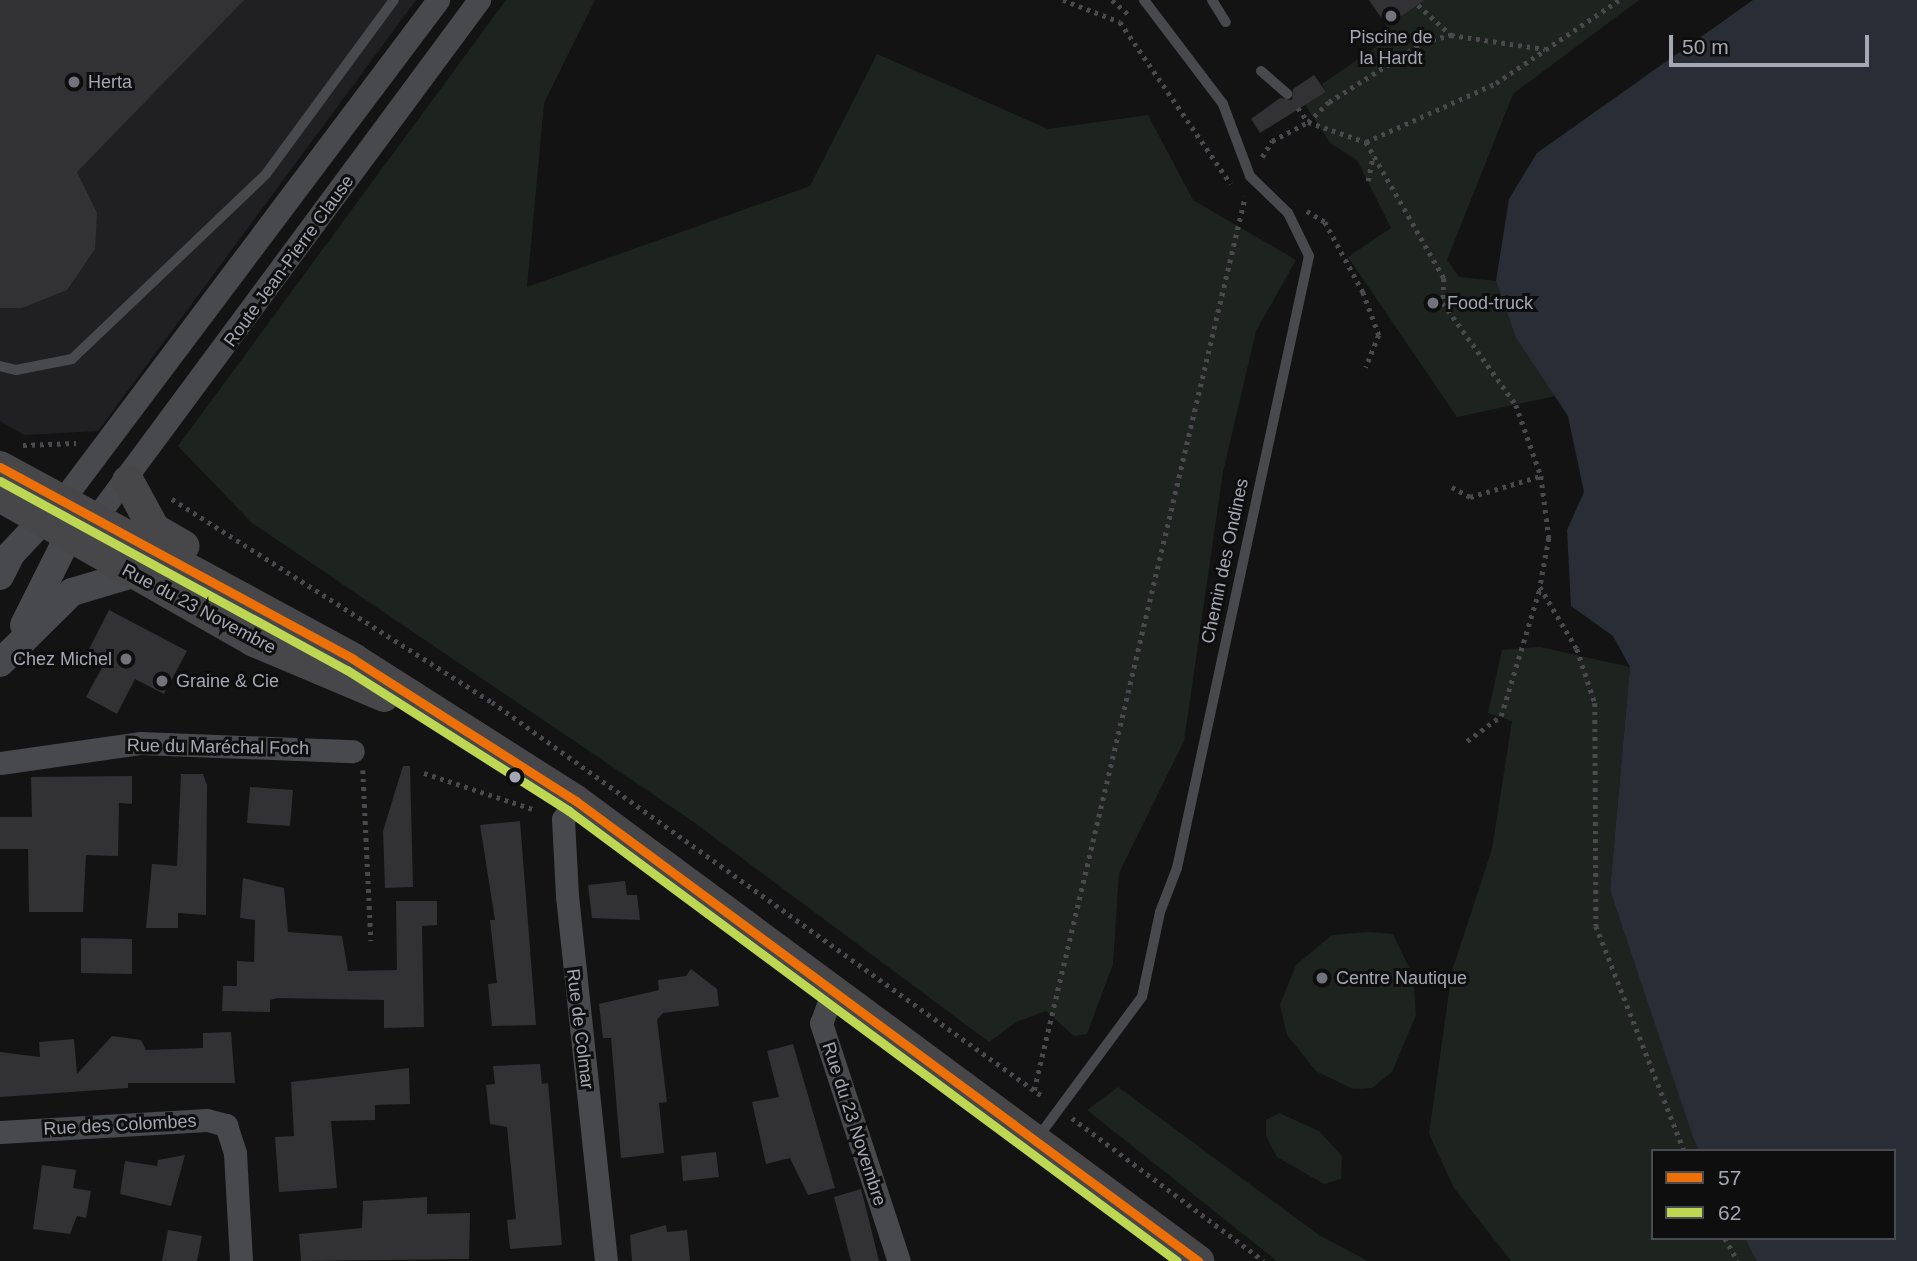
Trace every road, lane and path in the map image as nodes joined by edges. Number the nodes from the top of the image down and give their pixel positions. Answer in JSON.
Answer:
{"nodes":[{"id":1,"x":394,"y":0,"type":"edge"},
{"id":2,"x":438,"y":0,"type":"edge"},
{"id":3,"x":479,"y":0,"type":"edge"},
{"id":4,"x":1063,"y":0,"type":"edge"},
{"id":5,"x":1112,"y":0,"type":"edge"},
{"id":6,"x":1144,"y":0,"type":"edge"},
{"id":7,"x":1213,"y":0,"type":"edge"},
{"id":8,"x":1619,"y":0,"type":"edge"},
{"id":9,"x":1418,"y":5,"type":"dead end"},
{"id":10,"x":1128,"y":14,"type":"dead end"},
{"id":11,"x":1226,"y":22,"type":"dead end"},
{"id":12,"x":1451,"y":35,"type":"junction"},
{"id":13,"x":1546,"y":50,"type":"junction"},
{"id":14,"x":1261,"y":71,"type":"dead end"},
{"id":15,"x":1287,"y":94,"type":"dead end"},
{"id":16,"x":1308,"y":122,"type":"junction"},
{"id":17,"x":1272,"y":141,"type":"dead end"},
{"id":18,"x":1366,"y":142,"type":"junction"},
{"id":19,"x":1373,"y":154,"type":"junction"},
{"id":20,"x":1250,"y":176,"type":"junction"},
{"id":21,"x":1368,"y":181,"type":"dead end"},
{"id":22,"x":1244,"y":202,"type":"junction"},
{"id":23,"x":1293,"y":203,"type":"dead end"},
{"id":24,"x":0,"y":366,"type":"edge"},
{"id":25,"x":1366,"y":367,"type":"dead end"},
{"id":26,"x":82,"y":442,"type":"dead end"},
{"id":27,"x":9,"y":456,"type":"edge"},
{"id":28,"x":1541,"y":476,"type":"junction"},
{"id":29,"x":128,"y":481,"type":"junction"},
{"id":30,"x":1452,"y":487,"type":"dead end"},
{"id":31,"x":0,"y":496,"type":"edge"},
{"id":32,"x":69,"y":517,"type":"junction"},
{"id":33,"x":133,"y":574,"type":"junction"},
{"id":34,"x":0,"y":576,"type":"edge"},
{"id":35,"x":1540,"y":587,"type":"junction"},
{"id":36,"x":8,"y":653,"type":"edge"},
{"id":37,"x":353,"y":659,"type":"junction"},
{"id":38,"x":450,"y":723,"type":"junction"},
{"id":39,"x":1467,"y":741,"type":"dead end"},
{"id":40,"x":353,"y":751,"type":"joint"},
{"id":41,"x":0,"y":763,"type":"edge"},
{"id":42,"x":424,"y":773,"type":"dead end"},
{"id":43,"x":576,"y":801,"type":"junction"},
{"id":44,"x":543,"y":812,"type":"dead end"},
{"id":45,"x":371,"y":941,"type":"dead end"},
{"id":46,"x":834,"y":988,"type":"junction"},
{"id":47,"x":1061,"y":1110,"type":"junction"},
{"id":48,"x":0,"y":1132,"type":"edge"},
{"id":49,"x":1035,"y":1142,"type":"junction"},
{"id":50,"x":1683,"y":1149,"type":"edge"},
{"id":51,"x":1726,"y":1240,"type":"edge"},
{"id":52,"x":241,"y":1261,"type":"edge"},
{"id":53,"x":606,"y":1261,"type":"edge"},
{"id":54,"x":900,"y":1261,"type":"edge"},
{"id":55,"x":1198,"y":1261,"type":"edge"},
{"id":56,"x":1264,"y":1261,"type":"edge"},
{"id":57,"x":1738,"y":1261,"type":"edge"}],
"edges":[{"from":1,"to":24,"type":"lane"},
{"from":2,"to":32,"type":"street","name":"Route Jean-Pierre Clause"},
{"from":3,"to":29,"type":"street","name":"Route Jean-Pierre Clause"},
{"from":4,"to":22,"type":"path"},
{"from":5,"to":10,"type":"path"},
{"from":6,"to":20,"type":"lane","name":"Chemin des Ondines"},
{"from":7,"to":11,"type":"lane"},
{"from":8,"to":13,"type":"path"},
{"from":9,"to":12,"type":"path"},
{"from":12,"to":13,"type":"path"},
{"from":12,"to":16,"type":"path"},
{"from":13,"to":18,"type":"path"},
{"from":14,"to":15,"type":"lane"},
{"from":16,"to":17,"type":"path"},
{"from":16,"to":18,"type":"path"},
{"from":18,"to":19,"type":"path"},
{"from":19,"to":21,"type":"path"},
{"from":19,"to":28,"type":"path"},
{"from":20,"to":22,"type":"path"},
{"from":20,"to":47,"type":"lane","name":"Chemin des Ondines"},
{"from":22,"to":47,"type":"path"},
{"from":23,"to":25,"type":"path"},
{"from":26,"to":27,"type":"path"},
{"from":27,"to":32,"type":"main road"},
{"from":28,"to":30,"type":"path"},
{"from":28,"to":35,"type":"path"},
{"from":29,"to":32,"type":"street","name":"Route Jean-Pierre Clause"},
{"from":29,"to":37,"type":"main road","name":"Rue du 23 Novembre"},
{"from":31,"to":32,"type":"main road","name":"Rue du 23 Novembre"},
{"from":32,"to":33,"type":"main road","name":"Rue du 23 Novembre"},
{"from":32,"to":34,"type":"street"},
{"from":32,"to":36,"type":"street"},
{"from":32,"to":37,"type":"main road","name":"Rue du 23 Novembre"},
{"from":33,"to":36,"type":"street"},
{"from":33,"to":38,"type":"main road","name":"Rue du 23 Novembre"},
{"from":35,"to":39,"type":"path"},
{"from":35,"to":50,"type":"path"},
{"from":37,"to":38,"type":"main road","name":"Rue du 23 Novembre"},
{"from":38,"to":43,"type":"main road","name":"Rue du 23 Novembre"},
{"from":40,"to":41,"type":"street","name":"Rue du Maréchal Foch"},
{"from":40,"to":45,"type":"path"},
{"from":42,"to":44,"type":"path"},
{"from":43,"to":46,"type":"main road","name":"Rue du 23 Novembre"},
{"from":43,"to":53,"type":"street","name":"Rue de Colmar"},
{"from":46,"to":49,"type":"main road","name":"Rue du 23 Novembre"},
{"from":46,"to":54,"type":"street","name":"Rue du 23 Novembre"},
{"from":47,"to":49,"type":"lane","name":"Chemin des Ondines"},
{"from":47,"to":56,"type":"path"},
{"from":48,"to":52,"type":"street","name":"Rue des Colombes"},
{"from":49,"to":55,"type":"main road","name":"Rue du 23 Novembre"},
{"from":51,"to":57,"type":"path"}]}
